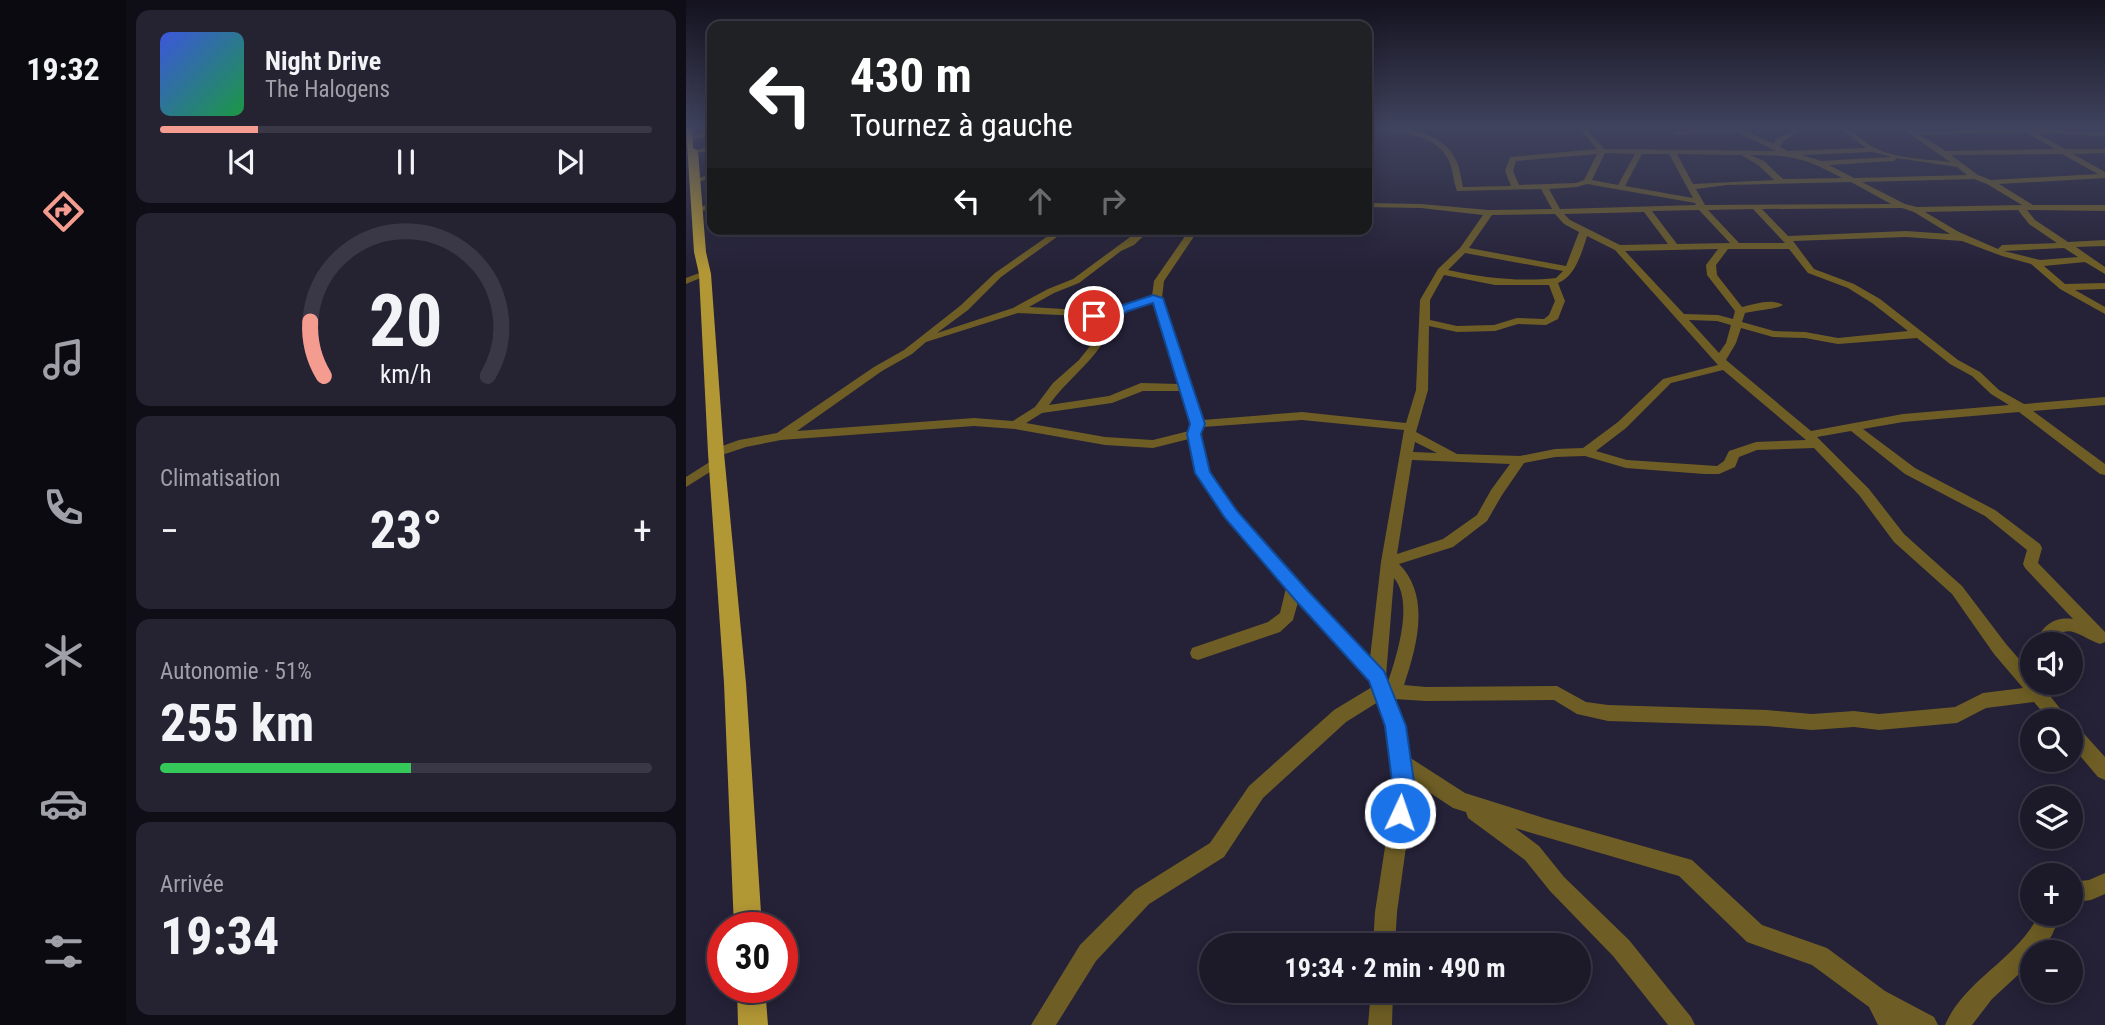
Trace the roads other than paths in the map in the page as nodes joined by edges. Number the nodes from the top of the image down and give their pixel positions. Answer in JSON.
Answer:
{"nodes":[{"id":1,"x":693,"y":175,"type":"edge"},
{"id":2,"x":1456,"y":175,"type":"edge"},
{"id":3,"x":1511,"y":175,"type":"edge"},
{"id":4,"x":1590,"y":175,"type":"edge"},
{"id":5,"x":1627,"y":175,"type":"edge"},
{"id":6,"x":1684,"y":175,"type":"edge"},
{"id":7,"x":1773,"y":175,"type":"edge"},
{"id":8,"x":1842,"y":175,"type":"edge"},
{"id":9,"x":1972,"y":175,"type":"edge"},
{"id":10,"x":2105,"y":176,"type":"edge"},
{"id":11,"x":707,"y":177,"type":"edge"},
{"id":12,"x":1975,"y":177,"type":"junction"},
{"id":13,"x":693,"y":181,"type":"junction"},
{"id":14,"x":1587,"y":181,"type":"junction"},
{"id":15,"x":1851,"y":181,"type":"junction"},
{"id":16,"x":1990,"y":182,"type":"junction"},
{"id":17,"x":1782,"y":183,"type":"junction"},
{"id":18,"x":1544,"y":187,"type":"junction"},
{"id":19,"x":1691,"y":187,"type":"junction"},
{"id":20,"x":1516,"y":188,"type":"junction"},
{"id":21,"x":1620,"y":188,"type":"junction"},
{"id":22,"x":1460,"y":189,"type":"junction"},
{"id":23,"x":1701,"y":204,"type":"junction"},
{"id":24,"x":1372,"y":205,"type":"edge"},
{"id":25,"x":1902,"y":206,"type":"junction"},
{"id":26,"x":704,"y":207,"type":"edge"},
{"id":27,"x":1756,"y":208,"type":"junction"},
{"id":28,"x":2026,"y":208,"type":"junction"},
{"id":29,"x":1646,"y":209,"type":"junction"},
{"id":30,"x":2103,"y":209,"type":"edge"},
{"id":31,"x":1557,"y":211,"type":"junction"},
{"id":32,"x":1467,"y":212,"type":"junction"},
{"id":33,"x":1489,"y":213,"type":"junction"},
{"id":34,"x":1920,"y":213,"type":"junction"},
{"id":35,"x":1584,"y":231,"type":"junction"},
{"id":36,"x":1906,"y":234,"type":"junction"},
{"id":37,"x":1055,"y":235,"type":"edge"},
{"id":38,"x":1139,"y":235,"type":"edge"},
{"id":39,"x":1191,"y":235,"type":"edge"},
{"id":40,"x":1964,"y":238,"type":"junction"},
{"id":41,"x":1788,"y":242,"type":"junction"},
{"id":42,"x":2105,"y":243,"type":"edge"},
{"id":43,"x":2064,"y":245,"type":"junction"},
{"id":44,"x":1737,"y":246,"type":"junction"},
{"id":45,"x":1674,"y":247,"type":"junction"},
{"id":46,"x":1618,"y":248,"type":"junction"},
{"id":47,"x":1724,"y":248,"type":"junction"},
{"id":48,"x":1993,"y":248,"type":"junction"},
{"id":49,"x":1463,"y":250,"type":"junction"},
{"id":50,"x":2088,"y":258,"type":"junction"},
{"id":51,"x":2034,"y":262,"type":"junction"},
{"id":52,"x":1567,"y":269,"type":"junction"},
{"id":53,"x":1441,"y":271,"type":"junction"},
{"id":54,"x":2105,"y":271,"type":"edge"},
{"id":55,"x":705,"y":274,"type":"junction"},
{"id":56,"x":686,"y":281,"type":"edge"},
{"id":57,"x":1554,"y":284,"type":"junction"},
{"id":58,"x":2105,"y":286,"type":"edge"},
{"id":59,"x":2063,"y":287,"type":"junction"},
{"id":60,"x":1157,"y":298,"type":"junction"},
{"id":61,"x":1778,"y":305,"type":"dead end"},
{"id":62,"x":1017,"y":310,"type":"junction"},
{"id":63,"x":2105,"y":311,"type":"edge"},
{"id":64,"x":1679,"y":317,"type":"junction"},
{"id":65,"x":1739,"y":317,"type":"junction"},
{"id":66,"x":1106,"y":321,"type":"junction"},
{"id":67,"x":1423,"y":322,"type":"junction"},
{"id":68,"x":1921,"y":336,"type":"junction"},
{"id":69,"x":923,"y":340,"type":"junction"},
{"id":70,"x":1722,"y":363,"type":"junction"},
{"id":71,"x":1187,"y":388,"type":"junction"},
{"id":72,"x":2103,"y":399,"type":"edge"},
{"id":73,"x":2022,"y":408,"type":"junction"},
{"id":74,"x":1039,"y":410,"type":"junction"},
{"id":75,"x":1015,"y":425,"type":"junction"},
{"id":76,"x":1853,"y":427,"type":"junction"},
{"id":77,"x":1196,"y":429,"type":"junction"},
{"id":78,"x":1412,"y":431,"type":"junction"},
{"id":79,"x":781,"y":436,"type":"junction"},
{"id":80,"x":1813,"y":439,"type":"junction"},
{"id":81,"x":1586,"y":452,"type":"junction"},
{"id":82,"x":1406,"y":456,"type":"junction"},
{"id":83,"x":716,"y":458,"type":"junction"},
{"id":84,"x":1462,"y":459,"type":"junction"},
{"id":85,"x":1520,"y":460,"type":"junction"},
{"id":86,"x":2105,"y":471,"type":"edge"},
{"id":87,"x":686,"y":483,"type":"edge"},
{"id":88,"x":1388,"y":562,"type":"junction"},
{"id":89,"x":1294,"y":586,"type":"junction"},
{"id":90,"x":2048,"y":632,"type":"edge"},
{"id":91,"x":2102,"y":637,"type":"edge"},
{"id":92,"x":1198,"y":653,"type":"dead end"},
{"id":93,"x":2020,"y":670,"type":"edge"},
{"id":94,"x":1384,"y":686,"type":"junction"},
{"id":95,"x":2020,"y":692,"type":"edge"},
{"id":96,"x":2083,"y":746,"type":"edge"},
{"id":97,"x":1400,"y":762,"type":"junction"},
{"id":98,"x":2105,"y":771,"type":"edge"},
{"id":99,"x":1460,"y":801,"type":"junction"},
{"id":100,"x":2105,"y":883,"type":"edge"},
{"id":101,"x":2083,"y":891,"type":"edge"},
{"id":102,"x":747,"y":912,"type":"edge"},
{"id":103,"x":2045,"y":926,"type":"edge"},
{"id":104,"x":1385,"y":933,"type":"edge"},
{"id":105,"x":1877,"y":999,"type":"junction"},
{"id":106,"x":752,"y":1003,"type":"edge"},
{"id":107,"x":1381,"y":1003,"type":"edge"},
{"id":108,"x":753,"y":1025,"type":"edge"},
{"id":109,"x":1043,"y":1025,"type":"edge"},
{"id":110,"x":1380,"y":1025,"type":"edge"},
{"id":111,"x":1683,"y":1025,"type":"edge"},
{"id":112,"x":1890,"y":1025,"type":"edge"},
{"id":113,"x":1926,"y":1025,"type":"edge"},
{"id":114,"x":1957,"y":1025,"type":"edge"}],
"edges":[{"from":1,"to":13,"type":"main road"},
{"from":2,"to":22,"type":"street"},
{"from":3,"to":20,"type":"street"},
{"from":4,"to":14,"type":"street"},
{"from":5,"to":21,"type":"street"},
{"from":6,"to":19,"type":"street"},
{"from":7,"to":17,"type":"street"},
{"from":8,"to":15,"type":"street"},
{"from":9,"to":12,"type":"street"},
{"from":10,"to":16,"type":"street"},
{"from":11,"to":13,"type":"street"},
{"from":12,"to":15,"type":"street"},
{"from":12,"to":16,"type":"street"},
{"from":13,"to":26,"type":"main road"},
{"from":14,"to":18,"type":"street"},
{"from":14,"to":21,"type":"street"},
{"from":15,"to":17,"type":"street"},
{"from":15,"to":25,"type":"street"},
{"from":16,"to":28,"type":"street"},
{"from":17,"to":19,"type":"street"},
{"from":18,"to":20,"type":"street"},
{"from":18,"to":31,"type":"street"},
{"from":19,"to":23,"type":"street"},
{"from":20,"to":22,"type":"street"},
{"from":21,"to":23,"type":"street"},
{"from":22,"to":32,"type":"street"},
{"from":23,"to":27,"type":"street"},
{"from":23,"to":29,"type":"street"},
{"from":23,"to":44,"type":"street"},
{"from":24,"to":32,"type":"street"},
{"from":25,"to":27,"type":"street"},
{"from":25,"to":34,"type":"street"},
{"from":26,"to":55,"type":"main road"},
{"from":27,"to":41,"type":"street"},
{"from":28,"to":30,"type":"street"},
{"from":28,"to":34,"type":"street"},
{"from":28,"to":43,"type":"street"},
{"from":29,"to":31,"type":"street"},
{"from":29,"to":45,"type":"street"},
{"from":31,"to":33,"type":"street"},
{"from":31,"to":35,"type":"street"},
{"from":32,"to":33,"type":"street"},
{"from":33,"to":49,"type":"street"},
{"from":34,"to":36,"type":"street"},
{"from":34,"to":40,"type":"street"},
{"from":35,"to":46,"type":"street"},
{"from":35,"to":52,"type":"street"},
{"from":36,"to":40,"type":"street"},
{"from":36,"to":41,"type":"street"},
{"from":37,"to":69,"type":"street"},
{"from":38,"to":62,"type":"street"},
{"from":39,"to":60,"type":"street"},
{"from":40,"to":48,"type":"street"},
{"from":41,"to":44,"type":"street"},
{"from":41,"to":68,"type":"street"},
{"from":42,"to":43,"type":"street"},
{"from":43,"to":48,"type":"street"},
{"from":43,"to":50,"type":"street"},
{"from":44,"to":47,"type":"street"},
{"from":45,"to":46,"type":"street"},
{"from":45,"to":47,"type":"street"},
{"from":46,"to":64,"type":"street"},
{"from":47,"to":65,"type":"street"},
{"from":48,"to":51,"type":"street"},
{"from":49,"to":52,"type":"street"},
{"from":49,"to":53,"type":"street"},
{"from":50,"to":51,"type":"street"},
{"from":50,"to":54,"type":"street"},
{"from":51,"to":59,"type":"street"},
{"from":52,"to":57,"type":"street"},
{"from":53,"to":57,"type":"street"},
{"from":53,"to":67,"type":"street"},
{"from":55,"to":56,"type":"street"},
{"from":55,"to":83,"type":"main road"},
{"from":57,"to":67,"type":"street"},
{"from":58,"to":59,"type":"street"},
{"from":59,"to":63,"type":"street"},
{"from":60,"to":66,"type":"street"},
{"from":60,"to":71,"type":"street"},
{"from":61,"to":65,"type":"street"},
{"from":62,"to":66,"type":"street"},
{"from":62,"to":69,"type":"street"},
{"from":64,"to":65,"type":"street"},
{"from":64,"to":70,"type":"street"},
{"from":65,"to":68,"type":"street"},
{"from":65,"to":70,"type":"street"},
{"from":66,"to":74,"type":"street"},
{"from":67,"to":78,"type":"street"},
{"from":68,"to":73,"type":"street"},
{"from":69,"to":79,"type":"street"},
{"from":70,"to":80,"type":"street"},
{"from":70,"to":81,"type":"street"},
{"from":71,"to":74,"type":"street"},
{"from":71,"to":77,"type":"street"},
{"from":72,"to":73,"type":"street"},
{"from":73,"to":76,"type":"street"},
{"from":73,"to":86,"type":"street"},
{"from":74,"to":75,"type":"street"},
{"from":75,"to":77,"type":"street"},
{"from":75,"to":79,"type":"street"},
{"from":76,"to":80,"type":"street"},
{"from":76,"to":91,"type":"street"},
{"from":77,"to":78,"type":"street"},
{"from":77,"to":89,"type":"street"},
{"from":78,"to":82,"type":"street"},
{"from":78,"to":84,"type":"street"},
{"from":79,"to":83,"type":"street"},
{"from":80,"to":81,"type":"street"},
{"from":80,"to":93,"type":"street"},
{"from":81,"to":85,"type":"street"},
{"from":82,"to":84,"type":"street"},
{"from":82,"to":88,"type":"street"},
{"from":83,"to":87,"type":"street"},
{"from":83,"to":102,"type":"main road"},
{"from":84,"to":85,"type":"street"},
{"from":85,"to":88,"type":"street"},
{"from":88,"to":94,"type":"street"},
{"from":88,"to":94,"type":"street"},
{"from":89,"to":92,"type":"street"},
{"from":89,"to":94,"type":"street"},
{"from":90,"to":91,"type":"street"},
{"from":94,"to":95,"type":"street"},
{"from":94,"to":97,"type":"street"},
{"from":94,"to":109,"type":"street"},
{"from":96,"to":98,"type":"street"},
{"from":97,"to":99,"type":"street"},
{"from":97,"to":104,"type":"street"},
{"from":99,"to":105,"type":"street"},
{"from":99,"to":111,"type":"street"},
{"from":100,"to":101,"type":"street"},
{"from":103,"to":114,"type":"street"},
{"from":105,"to":112,"type":"street"},
{"from":105,"to":113,"type":"street"},
{"from":106,"to":108,"type":"main road"},
{"from":107,"to":110,"type":"street"}]}
